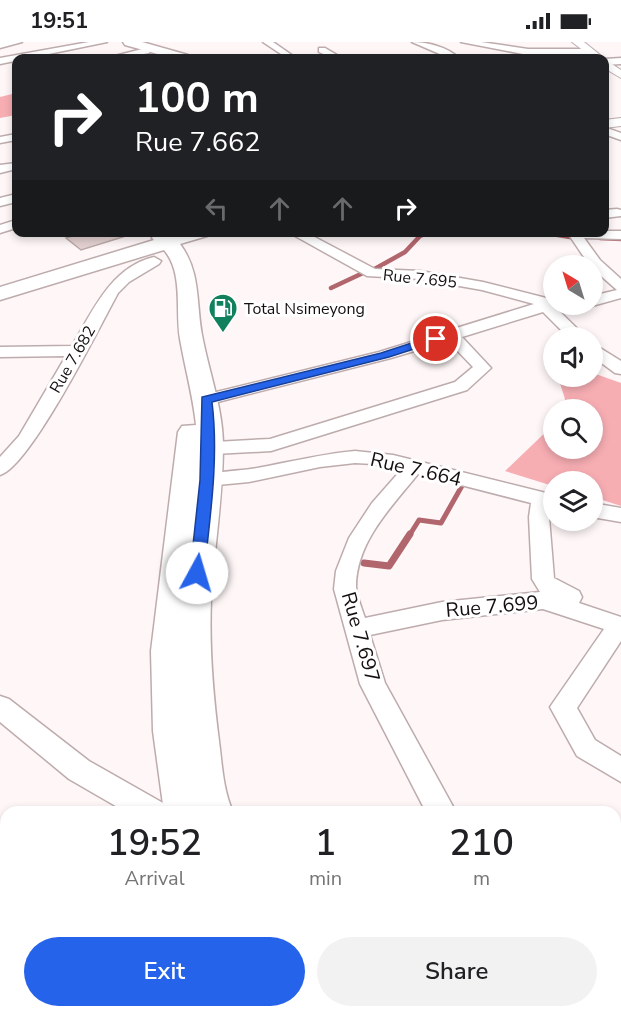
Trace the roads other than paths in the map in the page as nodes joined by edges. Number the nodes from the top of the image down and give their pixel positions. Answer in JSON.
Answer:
{"nodes":[{"id":1,"x":18,"y":42,"type":"edge"},
{"id":2,"x":103,"y":42,"type":"edge"},
{"id":3,"x":117,"y":42,"type":"edge"},
{"id":4,"x":267,"y":42,"type":"edge"},
{"id":5,"x":416,"y":42,"type":"edge"},
{"id":6,"x":465,"y":42,"type":"edge"},
{"id":7,"x":495,"y":42,"type":"edge"},
{"id":8,"x":577,"y":42,"type":"edge"},
{"id":9,"x":478,"y":44,"type":"junction"},
{"id":10,"x":0,"y":45,"type":"edge"},
{"id":11,"x":141,"y":45,"type":"edge"},
{"id":12,"x":321,"y":50,"type":"dead end"},
{"id":13,"x":589,"y":52,"type":"junction"},
{"id":14,"x":38,"y":54,"type":"edge"},
{"id":15,"x":120,"y":54,"type":"edge"},
{"id":16,"x":162,"y":54,"type":"edge"},
{"id":17,"x":171,"y":54,"type":"edge"},
{"id":18,"x":286,"y":54,"type":"edge"},
{"id":19,"x":330,"y":54,"type":"edge"},
{"id":20,"x":448,"y":54,"type":"edge"},
{"id":21,"x":592,"y":54,"type":"edge"},
{"id":22,"x":609,"y":65,"type":"edge"},
{"id":23,"x":621,"y":75,"type":"edge"},
{"id":24,"x":188,"y":237,"type":"edge"},
{"id":25,"x":192,"y":237,"type":"edge"},
{"id":26,"x":304,"y":237,"type":"edge"},
{"id":27,"x":577,"y":237,"type":"edge"},
{"id":28,"x":167,"y":246,"type":"edge"},
{"id":29,"x":0,"y":286,"type":"edge"},
{"id":30,"x":621,"y":287,"type":"edge"},
{"id":31,"x":0,"y":294,"type":"edge"},
{"id":32,"x":621,"y":294,"type":"edge"},
{"id":33,"x":603,"y":299,"type":"edge"},
{"id":34,"x":543,"y":303,"type":"edge"},
{"id":35,"x":543,"y":308,"type":"edge"},
{"id":36,"x":560,"y":315,"type":"edge"},
{"id":37,"x":570,"y":327,"type":"edge"},
{"id":38,"x":451,"y":334,"type":"junction"},
{"id":39,"x":76,"y":351,"type":"junction"},
{"id":40,"x":0,"y":352,"type":"edge"},
{"id":41,"x":603,"y":356,"type":"edge"},
{"id":42,"x":621,"y":369,"type":"edge"},
{"id":43,"x":206,"y":400,"type":"junction"},
{"id":44,"x":199,"y":449,"type":"junction"},
{"id":45,"x":414,"y":468,"type":"junction"},
{"id":46,"x":0,"y":469,"type":"edge"},
{"id":47,"x":207,"y":480,"type":"junction"},
{"id":48,"x":543,"y":500,"type":"edge"},
{"id":49,"x":543,"y":510,"type":"edge"},
{"id":50,"x":603,"y":512,"type":"edge"},
{"id":51,"x":621,"y":515,"type":"edge"},
{"id":52,"x":619,"y":616,"type":"dead end"},
{"id":53,"x":357,"y":629,"type":"junction"},
{"id":54,"x":0,"y":707,"type":"edge"},
{"id":55,"x":621,"y":770,"type":"edge"},
{"id":56,"x":142,"y":806,"type":"edge"},
{"id":57,"x":183,"y":806,"type":"edge"},
{"id":58,"x":210,"y":806,"type":"edge"},
{"id":59,"x":438,"y":806,"type":"edge"}],
"edges":[{"from":1,"to":10,"type":"street"},
{"from":2,"to":14,"type":"street"},
{"from":3,"to":11,"type":"main road"},
{"from":4,"to":18,"type":"street"},
{"from":5,"to":20,"type":"street"},
{"from":6,"to":9,"type":"street"},
{"from":7,"to":9,"type":"street"},
{"from":8,"to":13,"type":"street"},
{"from":9,"to":13,"type":"street"},
{"from":11,"to":15,"type":"street"},
{"from":11,"to":16,"type":"main road"},
{"from":11,"to":17,"type":"main road"},
{"from":12,"to":19,"type":"street"},
{"from":13,"to":21,"type":"street"},
{"from":22,"to":23,"type":"street"},
{"from":24,"to":28,"type":"main road"},
{"from":25,"to":28,"type":"main road"},
{"from":26,"to":34,"type":"street","name":"Rue 7.695"},
{"from":27,"to":30,"type":"street"},
{"from":28,"to":29,"type":"main road"},
{"from":28,"to":31,"type":"main road"},
{"from":28,"to":39,"type":"street","name":"Rue 7.682"},
{"from":28,"to":43,"type":"main road"},
{"from":28,"to":44,"type":"main road"},
{"from":32,"to":33,"type":"street"},
{"from":35,"to":38,"type":"street"},
{"from":36,"to":37,"type":"street"},
{"from":38,"to":43,"type":"street"},
{"from":38,"to":44,"type":"street"},
{"from":39,"to":40,"type":"street"},
{"from":39,"to":46,"type":"street","name":"Rue 7.682"},
{"from":41,"to":42,"type":"street"},
{"from":43,"to":44,"type":"main road"},
{"from":44,"to":47,"type":"main road"},
{"from":44,"to":57,"type":"main road"},
{"from":45,"to":47,"type":"street","name":"Rue 7.664"},
{"from":45,"to":48,"type":"street","name":"Rue 7.664"},
{"from":45,"to":53,"type":"street","name":"Rue 7.697"},
{"from":47,"to":58,"type":"main road"},
{"from":49,"to":52,"type":"street"},
{"from":50,"to":51,"type":"street"},
{"from":53,"to":55,"type":"street","name":"Rue 7.699"},
{"from":53,"to":59,"type":"street","name":"Rue 7.697"},
{"from":54,"to":56,"type":"street"}]}
